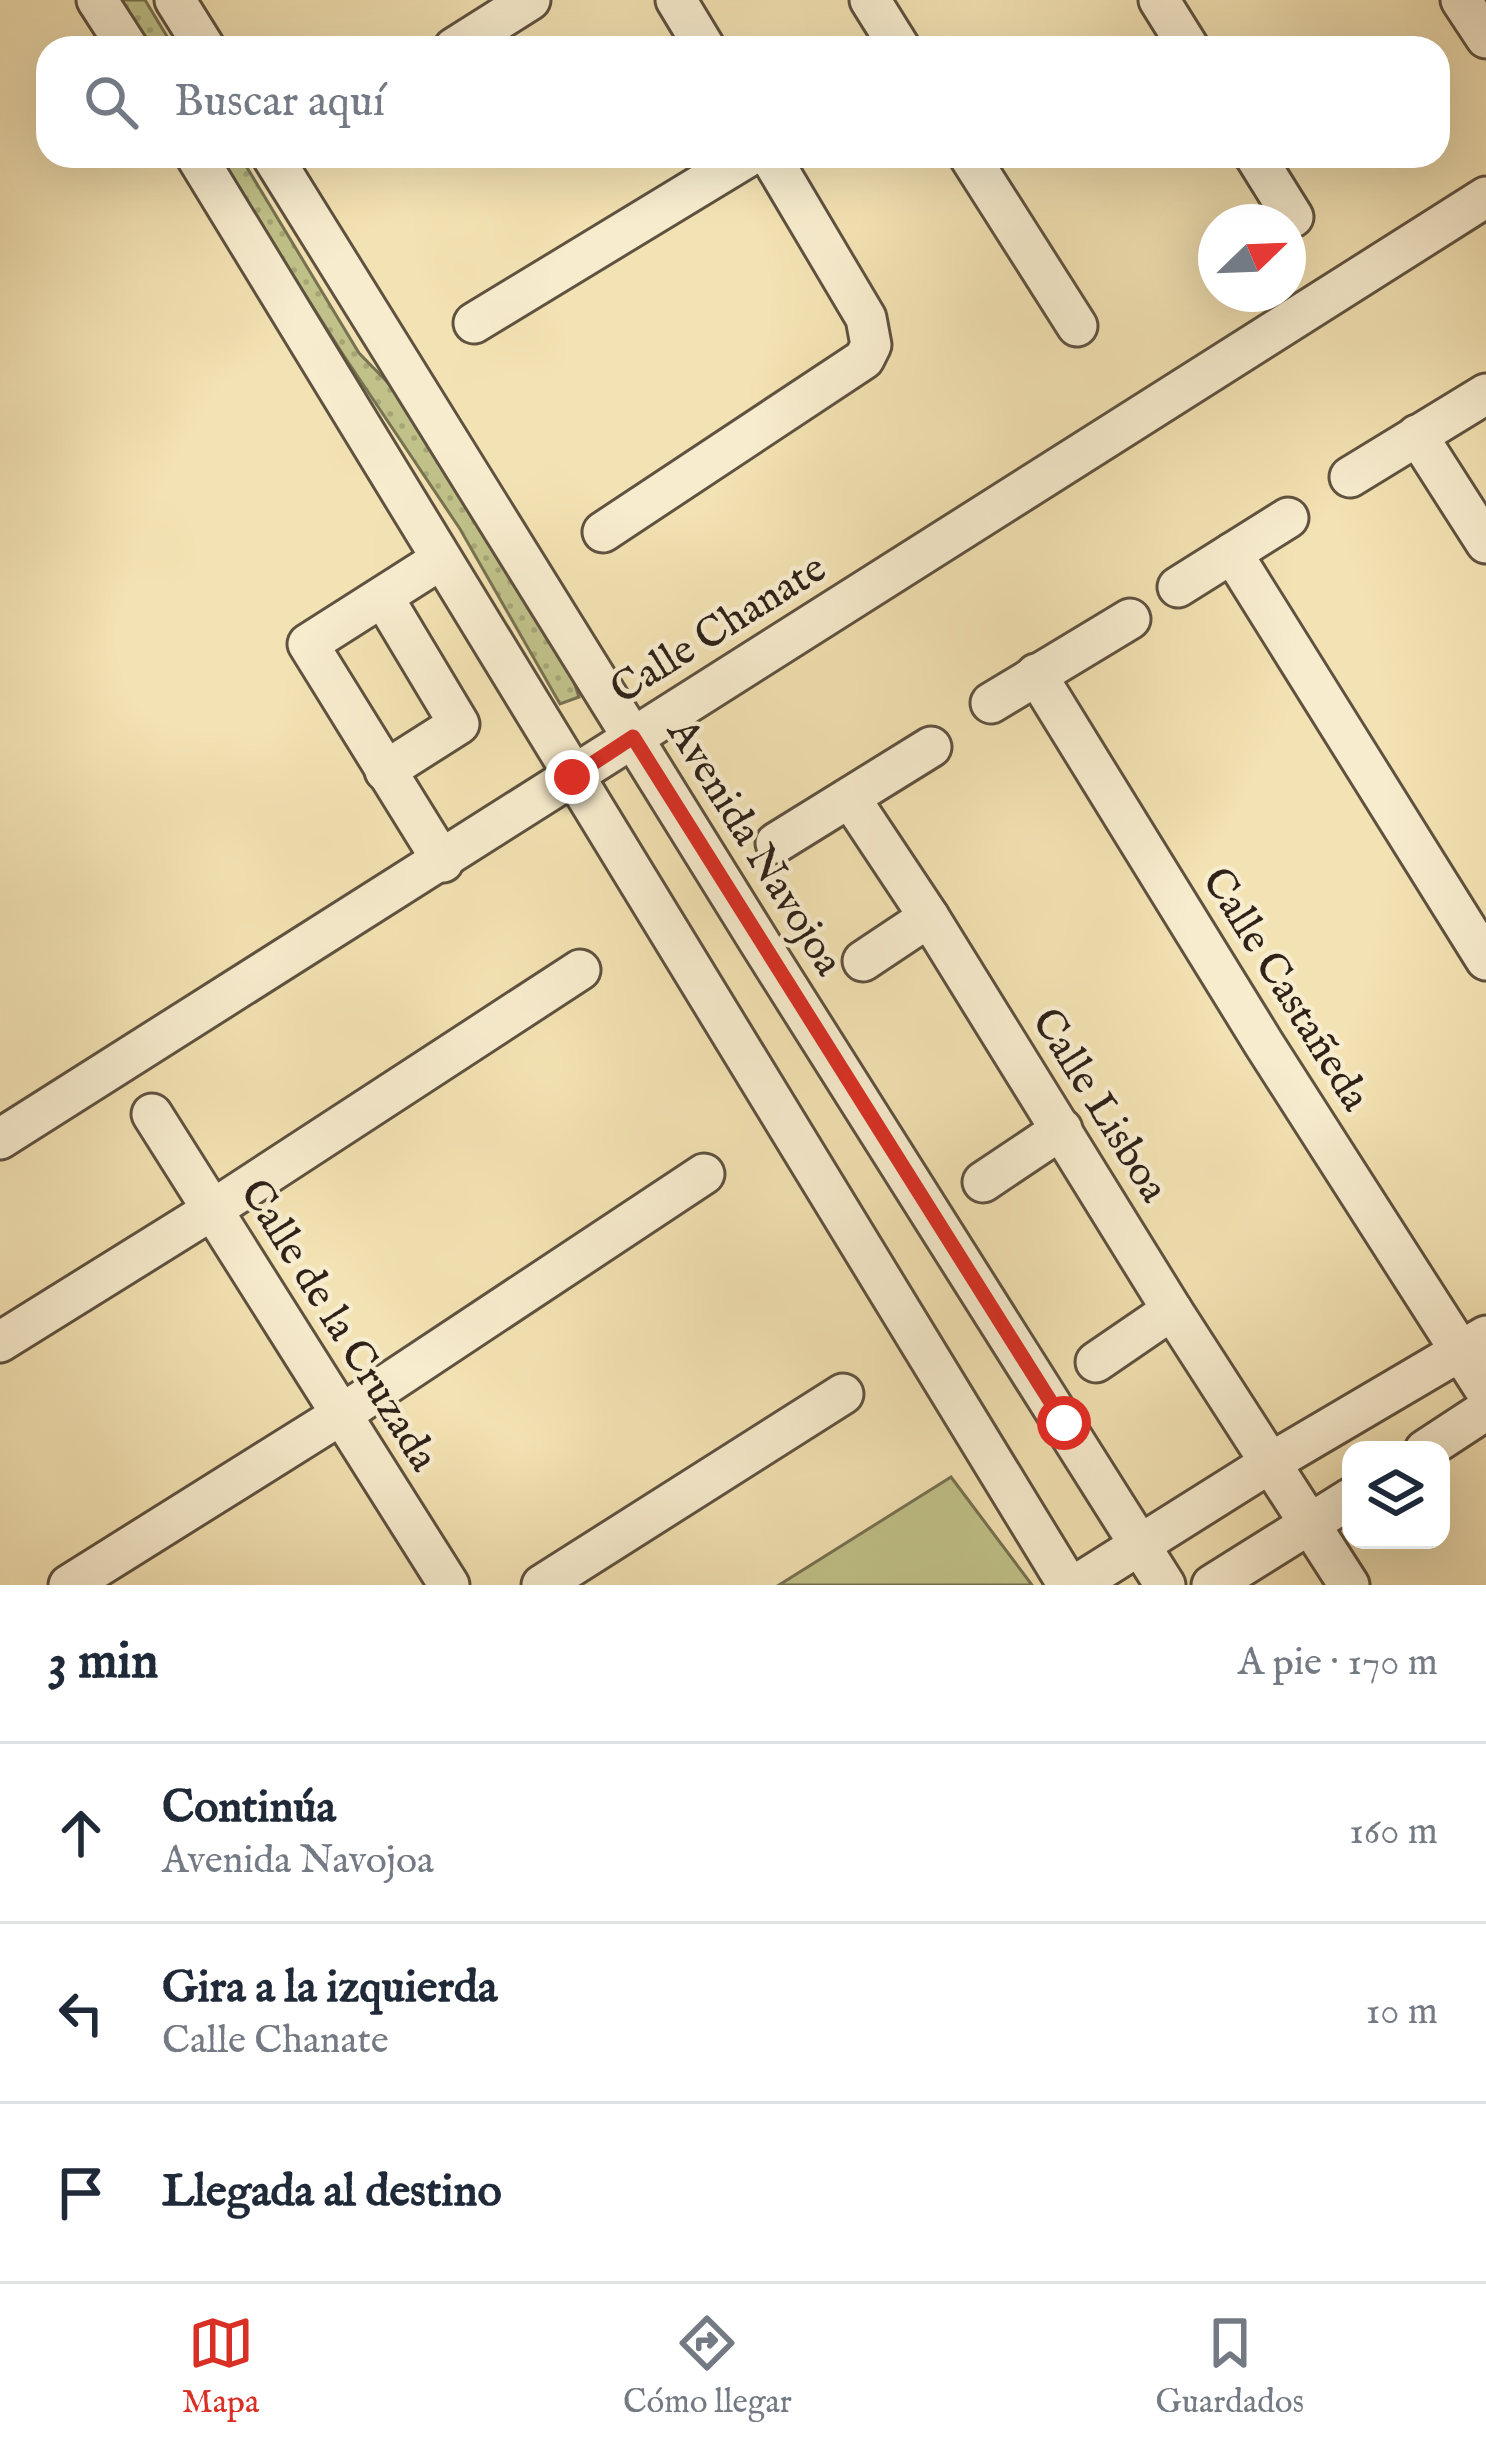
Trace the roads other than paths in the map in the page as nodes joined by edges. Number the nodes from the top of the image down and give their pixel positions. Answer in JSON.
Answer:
{"nodes":[{"id":1,"x":98,"y":0,"type":"edge"},
{"id":2,"x":175,"y":0,"type":"edge"},
{"id":3,"x":530,"y":0,"type":"edge"},
{"id":4,"x":676,"y":0,"type":"edge"},
{"id":5,"x":870,"y":0,"type":"edge"},
{"id":6,"x":1159,"y":0,"type":"edge"},
{"id":7,"x":1461,"y":0,"type":"edge"},
{"id":8,"x":120,"y":36,"type":"edge"},
{"id":9,"x":198,"y":36,"type":"edge"},
{"id":10,"x":473,"y":36,"type":"edge"},
{"id":11,"x":698,"y":36,"type":"edge"},
{"id":12,"x":892,"y":36,"type":"edge"},
{"id":13,"x":1182,"y":36,"type":"edge"},
{"id":14,"x":1486,"y":38,"type":"edge"},
{"id":15,"x":203,"y":168,"type":"edge"},
{"id":16,"x":279,"y":168,"type":"edge"},
{"id":17,"x":729,"y":168,"type":"edge"},
{"id":18,"x":777,"y":168,"type":"edge"},
{"id":19,"x":977,"y":168,"type":"edge"},
{"id":20,"x":1263,"y":168,"type":"edge"},
{"id":21,"x":1486,"y":197,"type":"edge"},
{"id":22,"x":1285,"y":204,"type":"edge"},
{"id":23,"x":474,"y":323,"type":"dead end"},
{"id":24,"x":1076,"y":326,"type":"dead end"},
{"id":25,"x":1486,"y":394,"type":"edge"},
{"id":26,"x":1417,"y":435,"type":"junction"},
{"id":27,"x":1350,"y":477,"type":"dead end"},
{"id":28,"x":1288,"y":518,"type":"dead end"},
{"id":29,"x":603,"y":532,"type":"dead end"},
{"id":30,"x":1486,"y":544,"type":"edge"},
{"id":31,"x":1232,"y":553,"type":"junction"},
{"id":32,"x":440,"y":560,"type":"junction"},
{"id":33,"x":1178,"y":587,"type":"dead end"},
{"id":34,"x":382,"y":597,"type":"junction"},
{"id":35,"x":1130,"y":620,"type":"dead end"},
{"id":36,"x":1036,"y":674,"type":"junction"},
{"id":37,"x":991,"y":703,"type":"dead end"},
{"id":38,"x":633,"y":737,"type":"junction"},
{"id":39,"x":931,"y":747,"type":"dead end"},
{"id":40,"x":385,"y":771,"type":"junction"},
{"id":41,"x":572,"y":777,"type":"junction"},
{"id":42,"x":850,"y":798,"type":"junction"},
{"id":43,"x":776,"y":843,"type":"dead end"},
{"id":44,"x":443,"y":862,"type":"junction"},
{"id":45,"x":929,"y":916,"type":"junction"},
{"id":46,"x":1486,"y":960,"type":"edge"},
{"id":47,"x":863,"y":961,"type":"dead end"},
{"id":48,"x":580,"y":970,"type":"dead end"},
{"id":49,"x":152,"y":1114,"type":"dead end"},
{"id":50,"x":1061,"y":1129,"type":"junction"},
{"id":51,"x":0,"y":1139,"type":"edge"},
{"id":52,"x":704,"y":1174,"type":"dead end"},
{"id":53,"x":983,"y":1182,"type":"dead end"},
{"id":54,"x":212,"y":1210,"type":"junction"},
{"id":55,"x":1172,"y":1310,"type":"junction"},
{"id":56,"x":0,"y":1342,"type":"edge"},
{"id":57,"x":1473,"y":1344,"type":"edge"},
{"id":58,"x":1096,"y":1362,"type":"dead end"},
{"id":59,"x":1486,"y":1390,"type":"edge"},
{"id":60,"x":843,"y":1394,"type":"dead end"},
{"id":61,"x":1486,"y":1410,"type":"edge"},
{"id":62,"x":342,"y":1414,"type":"junction"},
{"id":63,"x":1439,"y":1441,"type":"edge"},
{"id":64,"x":1270,"y":1462,"type":"junction"},
{"id":65,"x":1342,"y":1504,"type":"edge"},
{"id":66,"x":1310,"y":1524,"type":"junction"},
{"id":67,"x":1139,"y":1543,"type":"junction"},
{"id":68,"x":69,"y":1585,"type":"edge"},
{"id":69,"x":448,"y":1585,"type":"edge"},
{"id":70,"x":542,"y":1585,"type":"edge"},
{"id":71,"x":1072,"y":1585,"type":"edge"},
{"id":72,"x":1165,"y":1585,"type":"edge"},
{"id":73,"x":1212,"y":1585,"type":"edge"},
{"id":74,"x":1349,"y":1585,"type":"edge"}],
"edges":[{"from":1,"to":8,"type":"street"},
{"from":2,"to":9,"type":"street"},
{"from":3,"to":10,"type":"street"},
{"from":4,"to":11,"type":"street"},
{"from":5,"to":12,"type":"street"},
{"from":6,"to":13,"type":"street"},
{"from":7,"to":14,"type":"street"},
{"from":15,"to":32,"type":"street"},
{"from":16,"to":38,"type":"street","name":"Avenida Navojoa"},
{"from":17,"to":23,"type":"street"},
{"from":18,"to":29,"type":"street"},
{"from":19,"to":24,"type":"street"},
{"from":20,"to":22,"type":"street"},
{"from":21,"to":38,"type":"street","name":"Calle Chanate"},
{"from":25,"to":26,"type":"street"},
{"from":26,"to":27,"type":"street"},
{"from":26,"to":30,"type":"street"},
{"from":28,"to":31,"type":"street"},
{"from":31,"to":33,"type":"street"},
{"from":31,"to":46,"type":"street"},
{"from":32,"to":34,"type":"street"},
{"from":32,"to":41,"type":"street"},
{"from":34,"to":40,"type":"street"},
{"from":34,"to":40,"type":"street"},
{"from":35,"to":36,"type":"street"},
{"from":36,"to":37,"type":"street"},
{"from":36,"to":57,"type":"street","name":"Calle Castañeda"},
{"from":38,"to":41,"type":"street","name":"Calle Chanate"},
{"from":38,"to":67,"type":"street","name":"Avenida Navojoa"},
{"from":39,"to":42,"type":"street"},
{"from":40,"to":44,"type":"street"},
{"from":41,"to":44,"type":"street","name":"Calle Chanate"},
{"from":41,"to":71,"type":"street"},
{"from":42,"to":43,"type":"street"},
{"from":42,"to":45,"type":"street","name":"Calle Lisboa"},
{"from":44,"to":51,"type":"street","name":"Calle Chanate"},
{"from":45,"to":47,"type":"street"},
{"from":45,"to":50,"type":"street","name":"Calle Lisboa"},
{"from":48,"to":54,"type":"street"},
{"from":49,"to":54,"type":"street","name":"Calle de la Cruzada"},
{"from":50,"to":53,"type":"street"},
{"from":50,"to":55,"type":"street","name":"Calle Lisboa"},
{"from":52,"to":62,"type":"street"},
{"from":54,"to":56,"type":"street"},
{"from":54,"to":62,"type":"street","name":"Calle de la Cruzada"},
{"from":55,"to":58,"type":"street"},
{"from":55,"to":64,"type":"street","name":"Calle Lisboa"},
{"from":57,"to":59,"type":"street","name":"Calle Castañeda"},
{"from":57,"to":64,"type":"street"},
{"from":60,"to":70,"type":"street"},
{"from":61,"to":63,"type":"street"},
{"from":62,"to":68,"type":"street"},
{"from":62,"to":69,"type":"street","name":"Calle de la Cruzada"},
{"from":64,"to":66,"type":"street","name":"Calle Lisboa"},
{"from":64,"to":67,"type":"street"},
{"from":65,"to":66,"type":"street"},
{"from":66,"to":73,"type":"street"},
{"from":66,"to":74,"type":"street","name":"Calle Lisboa"},
{"from":67,"to":71,"type":"street"},
{"from":67,"to":72,"type":"street","name":"Avenida Navojoa"}]}
